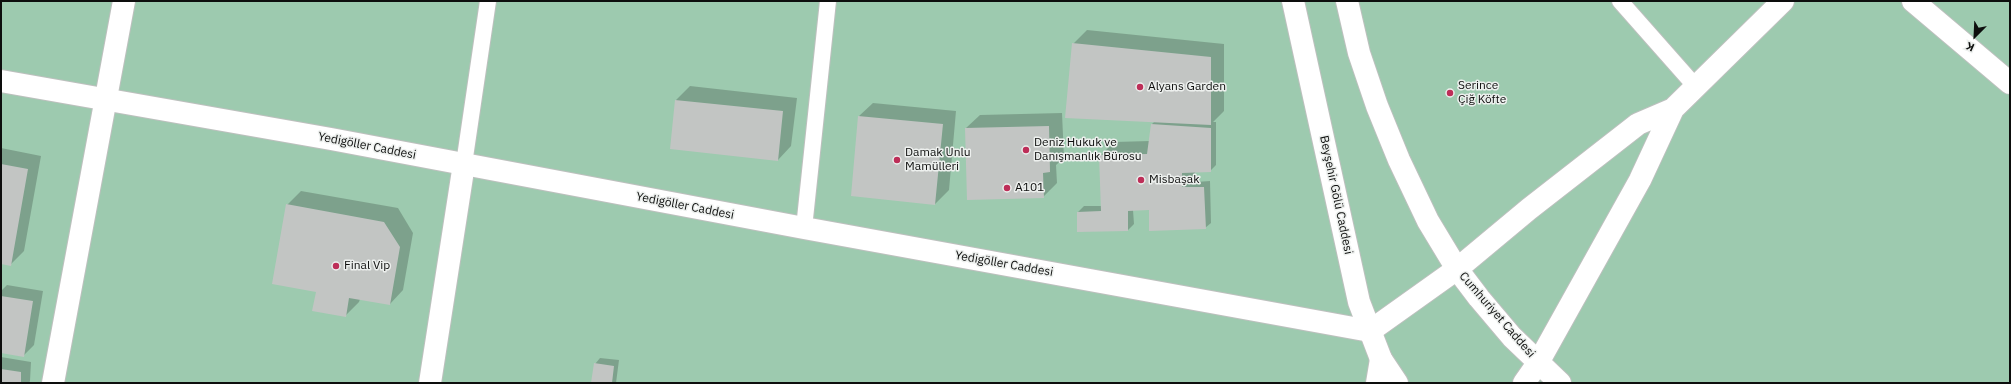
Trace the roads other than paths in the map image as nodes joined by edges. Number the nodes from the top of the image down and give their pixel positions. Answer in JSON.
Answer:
{"nodes":[{"id":1,"x":124,"y":1,"type":"edge"},
{"id":2,"x":488,"y":1,"type":"edge"},
{"id":3,"x":828,"y":1,"type":"edge"},
{"id":4,"x":1293,"y":1,"type":"edge"},
{"id":5,"x":1348,"y":1,"type":"edge"},
{"id":6,"x":1620,"y":1,"type":"edge"},
{"id":7,"x":1783,"y":1,"type":"edge"},
{"id":8,"x":1913,"y":1,"type":"edge"},
{"id":9,"x":1,"y":81,"type":"edge"},
{"id":10,"x":2010,"y":83,"type":"edge"},
{"id":11,"x":1696,"y":87,"type":"junction"},
{"id":12,"x":105,"y":99,"type":"junction"},
{"id":13,"x":1673,"y":109,"type":"junction"},
{"id":14,"x":464,"y":164,"type":"junction"},
{"id":15,"x":804,"y":228,"type":"junction"},
{"id":16,"x":1458,"y":269,"type":"junction"},
{"id":17,"x":1370,"y":330,"type":"junction"},
{"id":18,"x":1381,"y":359,"type":"junction"},
{"id":19,"x":1538,"y":363,"type":"junction"},
{"id":20,"x":53,"y":383,"type":"edge"},
{"id":21,"x":430,"y":383,"type":"edge"},
{"id":22,"x":1377,"y":383,"type":"edge"},
{"id":23,"x":1397,"y":383,"type":"edge"},
{"id":24,"x":1524,"y":383,"type":"edge"},
{"id":25,"x":1560,"y":383,"type":"edge"}],
"edges":[{"from":1,"to":12,"type":"street"},
{"from":2,"to":14,"type":"lane"},
{"from":3,"to":15,"type":"lane"},
{"from":4,"to":17,"type":"street","name":"Beyşehir Gölü Caddesi"},
{"from":5,"to":16,"type":"street","name":"Cumhuriyet Caddesi"},
{"from":6,"to":11,"type":"lane"},
{"from":7,"to":11,"type":"street"},
{"from":8,"to":10,"type":"street"},
{"from":9,"to":12,"type":"street","name":"Yedigöller Caddesi"},
{"from":11,"to":13,"type":"street"},
{"from":12,"to":14,"type":"street","name":"Yedigöller Caddesi"},
{"from":12,"to":20,"type":"street"},
{"from":13,"to":16,"type":"street"},
{"from":13,"to":19,"type":"street"},
{"from":14,"to":15,"type":"street","name":"Yedigöller Caddesi"},
{"from":14,"to":21,"type":"street"},
{"from":15,"to":17,"type":"street","name":"Yedigöller Caddesi"},
{"from":16,"to":17,"type":"street"},
{"from":16,"to":19,"type":"street","name":"Cumhuriyet Caddesi"},
{"from":17,"to":18,"type":"street","name":"Beyşehir Gölü Caddesi"},
{"from":18,"to":22,"type":"street"},
{"from":18,"to":23,"type":"street","name":"Beyşehir Gölü Caddesi"},
{"from":19,"to":24,"type":"street"},
{"from":19,"to":25,"type":"street","name":"Cumhuriyet Caddesi"}]}
